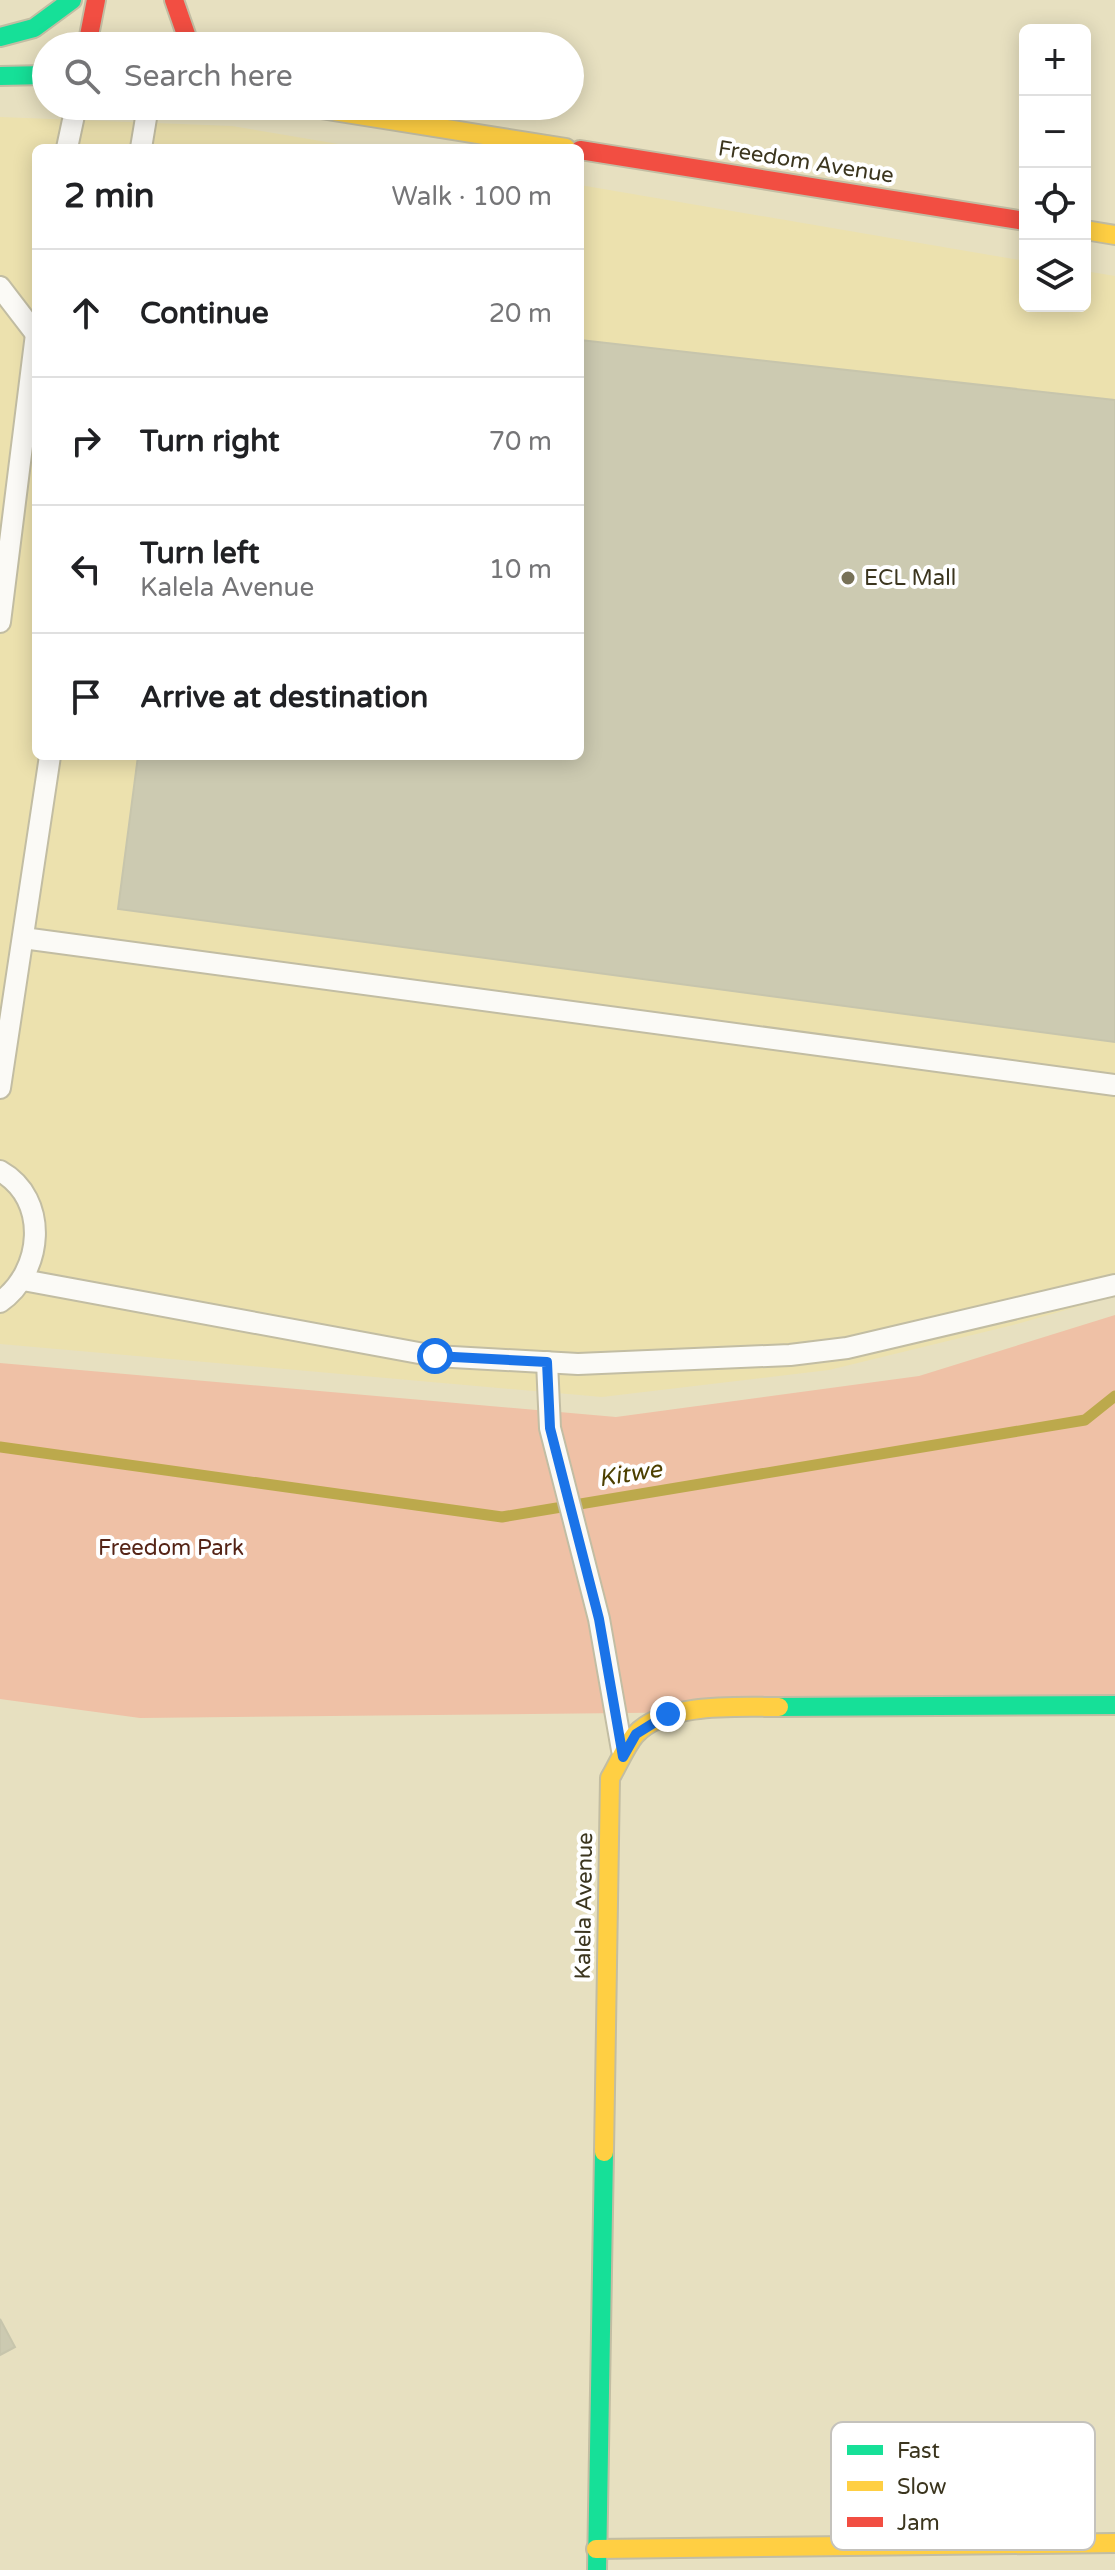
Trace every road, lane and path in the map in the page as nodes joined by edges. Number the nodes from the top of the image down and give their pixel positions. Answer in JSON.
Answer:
{"nodes":[{"id":1,"x":72,"y":0,"type":"edge"},
{"id":2,"x":96,"y":0,"type":"edge"},
{"id":3,"x":163,"y":0,"type":"edge"},
{"id":4,"x":174,"y":0,"type":"edge"},
{"id":5,"x":160,"y":22,"type":"dead end"},
{"id":6,"x":90,"y":32,"type":"edge"},
{"id":7,"x":184,"y":32,"type":"edge"},
{"id":8,"x":0,"y":37,"type":"edge"},
{"id":9,"x":32,"y":75,"type":"edge"},
{"id":10,"x":0,"y":76,"type":"edge"},
{"id":11,"x":73,"y":120,"type":"edge"},
{"id":12,"x":146,"y":120,"type":"edge"},
{"id":13,"x":390,"y":120,"type":"edge"},
{"id":14,"x":68,"y":144,"type":"edge"},
{"id":15,"x":142,"y":144,"type":"edge"},
{"id":16,"x":541,"y":144,"type":"edge"},
{"id":17,"x":584,"y":151,"type":"edge"},
{"id":18,"x":1019,"y":220,"type":"edge"},
{"id":19,"x":1091,"y":231,"type":"edge"},
{"id":20,"x":1115,"y":235,"type":"edge"},
{"id":21,"x":0,"y":287,"type":"edge"},
{"id":22,"x":32,"y":329,"type":"edge"},
{"id":23,"x":32,"y":366,"type":"edge"},
{"id":24,"x":0,"y":622,"type":"edge"},
{"id":25,"x":49,"y":760,"type":"edge"},
{"id":26,"x":23,"y":938,"type":"junction"},
{"id":27,"x":1115,"y":1085,"type":"edge"},
{"id":28,"x":0,"y":1088,"type":"edge"},
{"id":29,"x":0,"y":1171,"type":"edge"},
{"id":30,"x":23,"y":1280,"type":"junction"},
{"id":31,"x":1115,"y":1285,"type":"edge"},
{"id":32,"x":0,"y":1302,"type":"edge"},
{"id":33,"x":547,"y":1362,"type":"junction"},
{"id":34,"x":1115,"y":1705,"type":"edge"},
{"id":35,"x":623,"y":1757,"type":"junction"},
{"id":36,"x":1095,"y":2543,"type":"edge"},
{"id":37,"x":1115,"y":2543,"type":"edge"},
{"id":38,"x":831,"y":2546,"type":"edge"},
{"id":39,"x":596,"y":2549,"type":"junction"},
{"id":40,"x":597,"y":2570,"type":"edge"}],
"edges":[{"from":1,"to":8,"type":"street"},
{"from":2,"to":6,"type":"street"},
{"from":3,"to":5,"type":"street"},
{"from":4,"to":7,"type":"street"},
{"from":9,"to":10,"type":"street"},
{"from":11,"to":14,"type":"lane"},
{"from":12,"to":15,"type":"lane"},
{"from":13,"to":16,"type":"street"},
{"from":17,"to":18,"type":"street","name":"Freedom Avenue"},
{"from":19,"to":20,"type":"street"},
{"from":21,"to":22,"type":"lane"},
{"from":23,"to":24,"type":"lane"},
{"from":25,"to":26,"type":"lane"},
{"from":26,"to":27,"type":"lane"},
{"from":26,"to":28,"type":"lane"},
{"from":29,"to":30,"type":"lane"},
{"from":30,"to":32,"type":"lane"},
{"from":30,"to":33,"type":"lane"},
{"from":31,"to":33,"type":"lane"},
{"from":33,"to":35,"type":"lane"},
{"from":34,"to":35,"type":"street","name":"Kalela Avenue"},
{"from":35,"to":39,"type":"street","name":"Kalela Avenue"},
{"from":36,"to":37,"type":"street"},
{"from":38,"to":39,"type":"street"},
{"from":39,"to":40,"type":"street","name":"Kalela Avenue"}]}
